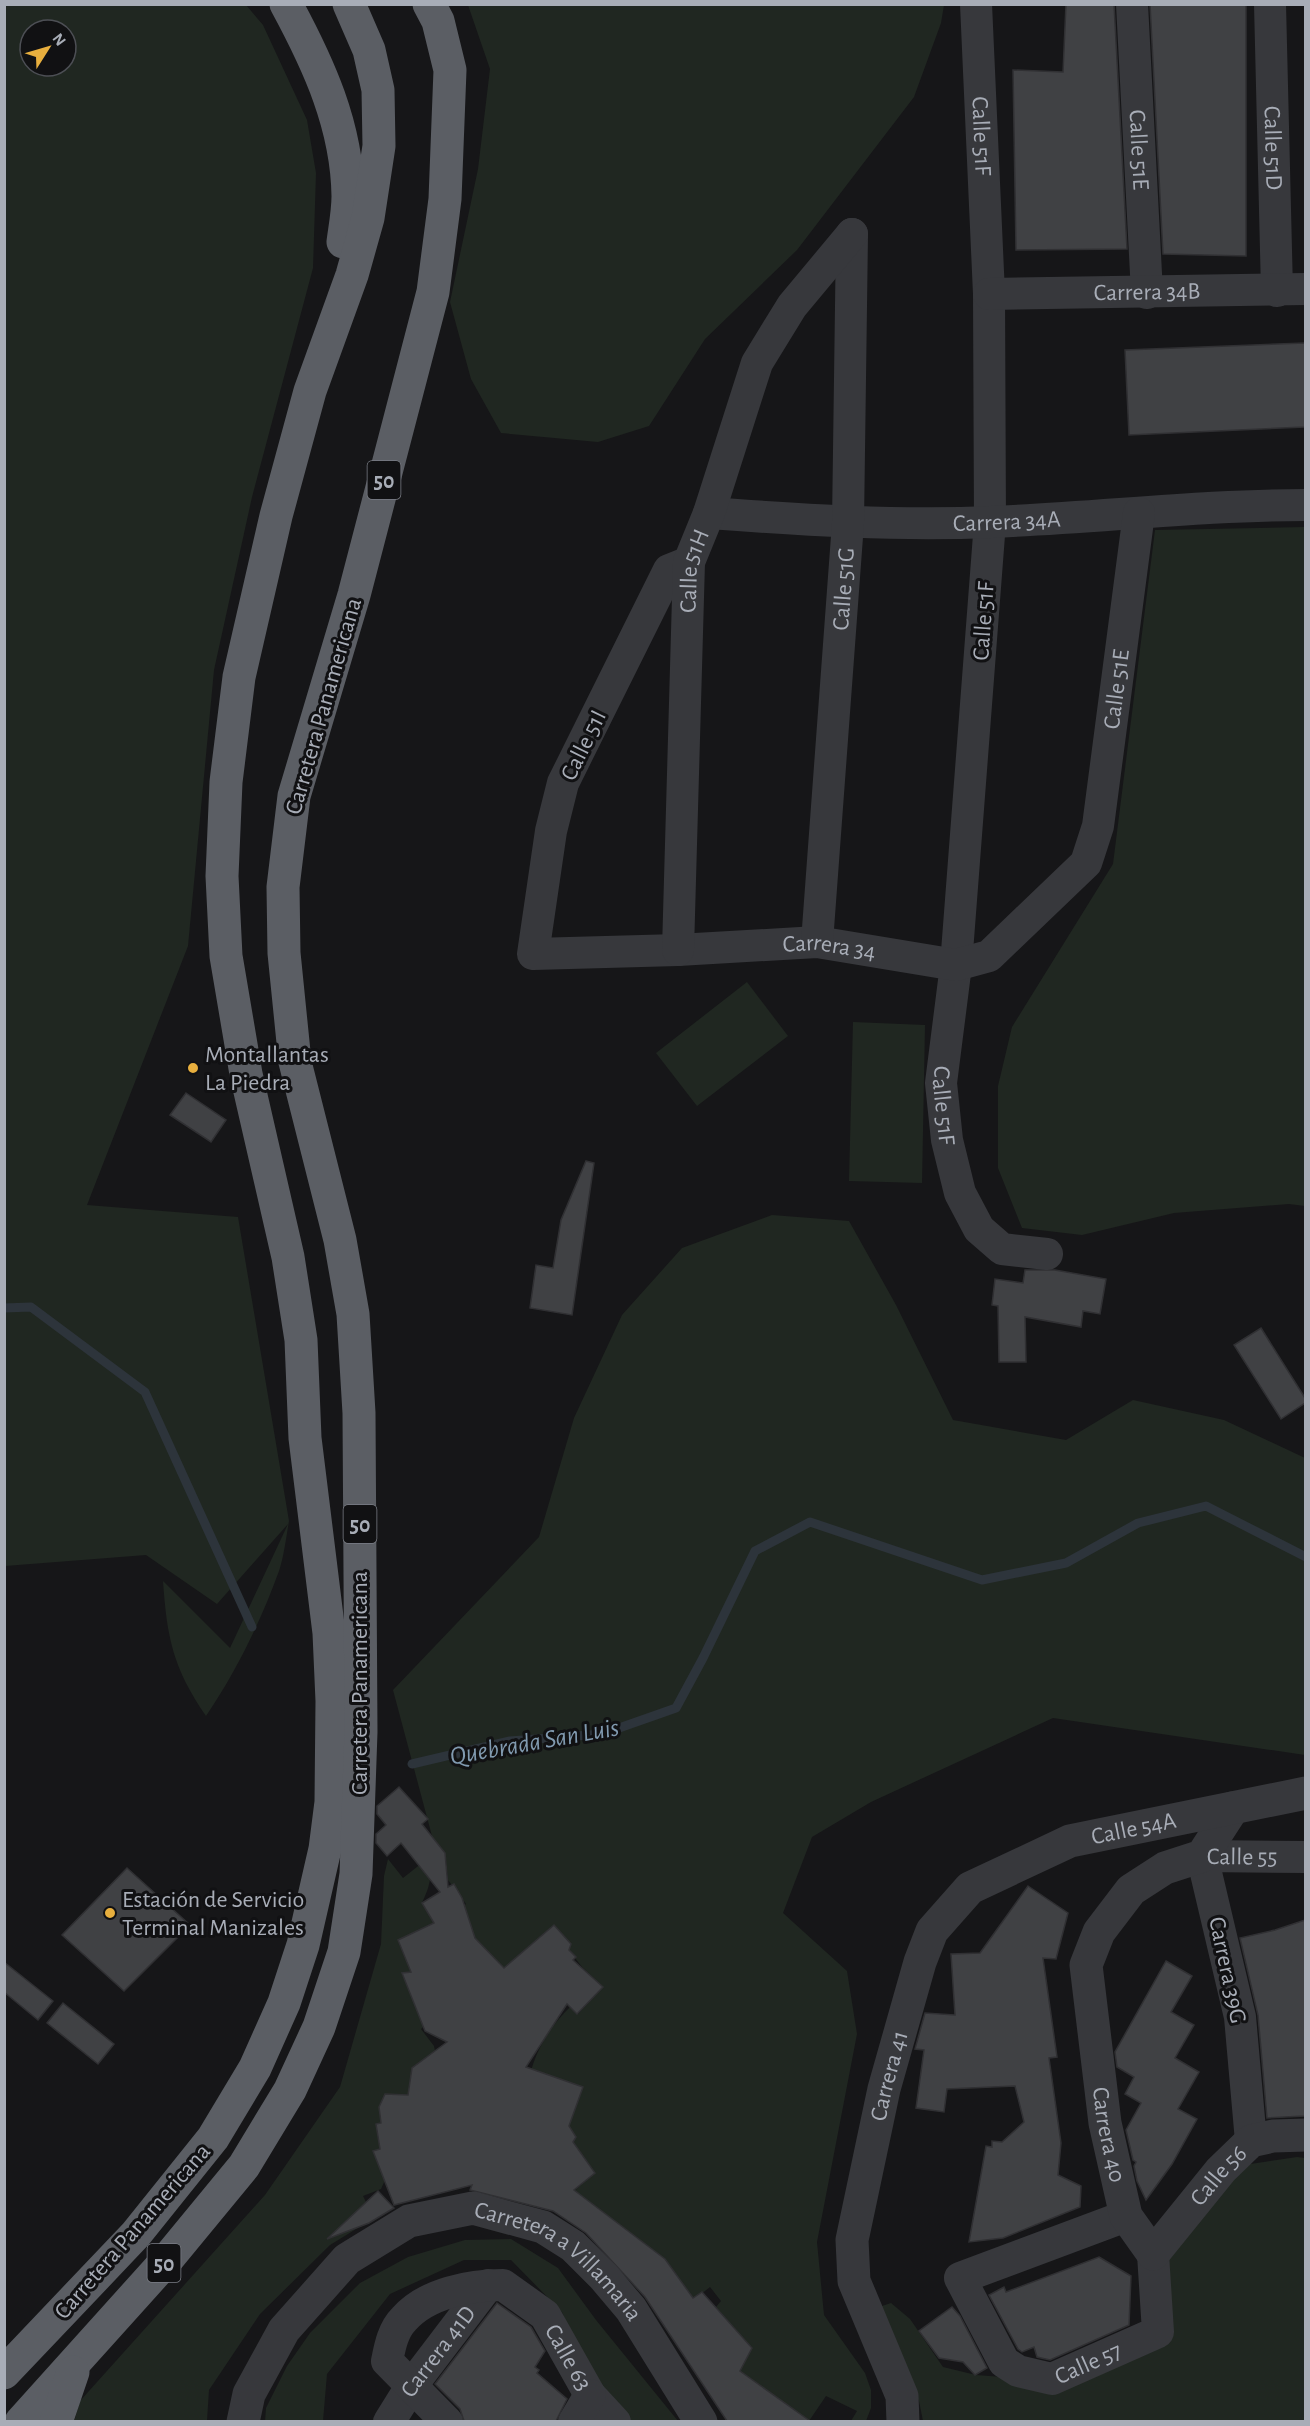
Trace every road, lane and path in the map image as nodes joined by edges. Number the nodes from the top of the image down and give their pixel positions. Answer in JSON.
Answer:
{"nodes":[{"id":1,"x":286,"y":4,"type":"edge"},
{"id":2,"x":349,"y":4,"type":"edge"},
{"id":3,"x":976,"y":4,"type":"edge"},
{"id":4,"x":1132,"y":4,"type":"edge"},
{"id":5,"x":1270,"y":4,"type":"edge"},
{"id":6,"x":434,"y":10,"type":"edge"},
{"id":7,"x":852,"y":234,"type":"joint"},
{"id":8,"x":1291,"y":290,"type":"edge"},
{"id":9,"x":1147,"y":293,"type":"junction"},
{"id":10,"x":989,"y":294,"type":"junction"},
{"id":11,"x":310,"y":391,"type":"junction"},
{"id":12,"x":1305,"y":505,"type":"edge"},
{"id":13,"x":709,"y":513,"type":"junction"},
{"id":14,"x":1139,"y":513,"type":"junction"},
{"id":15,"x":990,"y":522,"type":"junction"},
{"id":16,"x":848,"y":523,"type":"junction"},
{"id":17,"x":689,"y":562,"type":"junction"},
{"id":18,"x":1086,"y":863,"type":"joint"},
{"id":19,"x":817,"y":942,"type":"junction"},
{"id":20,"x":678,"y":950,"type":"junction"},
{"id":21,"x":533,"y":954,"type":"joint"},
{"id":22,"x":956,"y":965,"type":"junction"},
{"id":23,"x":1047,"y":1254,"type":"dead end"},
{"id":24,"x":1305,"y":1793,"type":"edge"},
{"id":25,"x":1233,"y":1808,"type":"junction"},
{"id":26,"x":1202,"y":1856,"type":"junction"},
{"id":27,"x":1305,"y":1857,"type":"edge"},
{"id":28,"x":970,"y":1888,"type":"joint"},
{"id":29,"x":1099,"y":1932,"type":"joint"},
{"id":30,"x":1305,"y":2135,"type":"edge"},
{"id":31,"x":1251,"y":2141,"type":"junction"},
{"id":32,"x":1126,"y":2217,"type":"junction"},
{"id":33,"x":1153,"y":2254,"type":"junction"},
{"id":34,"x":488,"y":2285,"type":"junction"},
{"id":35,"x":42,"y":2334,"type":"junction"},
{"id":36,"x":77,"y":2362,"type":"junction"},
{"id":37,"x":4,"y":2364,"type":"edge"},
{"id":38,"x":4,"y":2373,"type":"edge"},
{"id":39,"x":412,"y":2385,"type":"junction"},
{"id":40,"x":590,"y":2395,"type":"junction"},
{"id":41,"x":21,"y":2421,"type":"edge"},
{"id":42,"x":56,"y":2421,"type":"edge"},
{"id":43,"x":243,"y":2421,"type":"edge"},
{"id":44,"x":389,"y":2421,"type":"edge"},
{"id":45,"x":447,"y":2421,"type":"edge"},
{"id":46,"x":574,"y":2421,"type":"edge"},
{"id":47,"x":615,"y":2421,"type":"edge"},
{"id":48,"x":700,"y":2421,"type":"edge"},
{"id":49,"x":903,"y":2421,"type":"edge"}],
"edges":[{"from":1,"to":11,"type":"highway"},
{"from":2,"to":11,"type":"highway","name":"Carretera Panamericana","number":"50"},
{"from":3,"to":10,"type":"street","name":"Calle 51F"},
{"from":4,"to":9,"type":"street","name":"Calle 51E"},
{"from":5,"to":8,"type":"street","name":"Calle 51D"},
{"from":6,"to":36,"type":"highway","name":"Carretera Panamericana","number":"50"},
{"from":7,"to":13,"type":"street","name":"Calle 51H"},
{"from":7,"to":16,"type":"street","name":"Calle 51G"},
{"from":8,"to":9,"type":"street","name":"Carrera 34B"},
{"from":9,"to":10,"type":"street","name":"Carrera 34B"},
{"from":10,"to":15,"type":"street","name":"Calle 51F"},
{"from":11,"to":35,"type":"highway","name":"Carretera Panamericana","number":"50"},
{"from":12,"to":14,"type":"street","name":"Carrera 34A"},
{"from":13,"to":16,"type":"street","name":"Carrera 34A"},
{"from":13,"to":17,"type":"street","name":"Calle 51H"},
{"from":14,"to":15,"type":"street","name":"Carrera 34A"},
{"from":14,"to":18,"type":"street","name":"Calle 51E"},
{"from":15,"to":16,"type":"street","name":"Carrera 34A"},
{"from":15,"to":22,"type":"street","name":"Calle 51F"},
{"from":16,"to":19,"type":"street","name":"Calle 51G"},
{"from":17,"to":20,"type":"street","name":"Calle 51H"},
{"from":17,"to":21,"type":"street","name":"Calle 51I"},
{"from":18,"to":22,"type":"street","name":"Carrera 34"},
{"from":19,"to":20,"type":"street","name":"Carrera 34"},
{"from":19,"to":22,"type":"street","name":"Carrera 34"},
{"from":20,"to":21,"type":"street","name":"Carrera 34"},
{"from":22,"to":23,"type":"street","name":"Calle 51F"},
{"from":24,"to":25,"type":"street","name":"Calle 54A"},
{"from":25,"to":26,"type":"street"},
{"from":25,"to":28,"type":"street","name":"Calle 54A"},
{"from":26,"to":27,"type":"street","name":"Calle 55"},
{"from":26,"to":29,"type":"street","name":"Calle 55"},
{"from":26,"to":31,"type":"street","name":"Carrera 39G"},
{"from":28,"to":49,"type":"street","name":"Carrera 41"},
{"from":29,"to":32,"type":"street","name":"Carrera 40"},
{"from":30,"to":31,"type":"street","name":"Calle 56"},
{"from":31,"to":33,"type":"street","name":"Calle 56"},
{"from":32,"to":33,"type":"street","name":"Carrera 40"},
{"from":32,"to":33,"type":"street","name":"Calle 57"},
{"from":34,"to":39,"type":"street","name":"Carrera 41D"},
{"from":34,"to":39,"type":"street"},
{"from":34,"to":40,"type":"street","name":"Calle 63"},
{"from":35,"to":37,"type":"highway"},
{"from":35,"to":38,"type":"highway","name":"Carretera Panamericana","number":"50"},
{"from":36,"to":41,"type":"highway","name":"Carretera Panamericana","number":"50"},
{"from":36,"to":42,"type":"highway"},
{"from":39,"to":44,"type":"street","name":"Carrera 41D"},
{"from":39,"to":45,"type":"street"},
{"from":40,"to":46,"type":"street"},
{"from":40,"to":47,"type":"street","name":"Calle 63"},
{"from":43,"to":48,"type":"street","name":"Carretera a Villamaria"}]}
